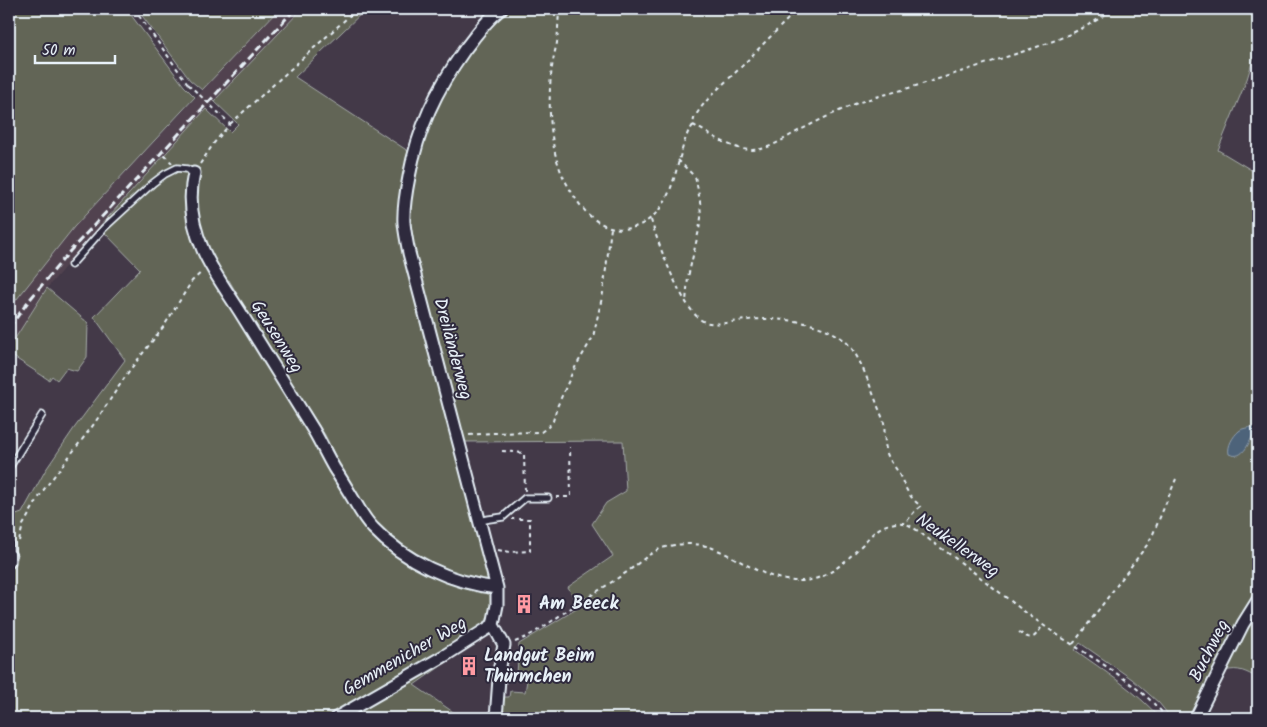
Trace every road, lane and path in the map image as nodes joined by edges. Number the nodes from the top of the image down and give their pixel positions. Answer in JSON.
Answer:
{"nodes":[{"id":1,"x":134,"y":9,"type":"edge"},
{"id":2,"x":357,"y":9,"type":"edge"},
{"id":3,"x":501,"y":9,"type":"edge"},
{"id":4,"x":558,"y":9,"type":"edge"},
{"id":5,"x":798,"y":9,"type":"edge"},
{"id":6,"x":1114,"y":9,"type":"edge"},
{"id":7,"x":230,"y":124,"type":"junction"},
{"id":8,"x":693,"y":125,"type":"junction"},
{"id":9,"x":678,"y":160,"type":"junction"},
{"id":10,"x":194,"y":173,"type":"junction"},
{"id":11,"x":651,"y":219,"type":"junction"},
{"id":12,"x":611,"y":228,"type":"junction"},
{"id":13,"x":71,"y":265,"type":"dead end"},
{"id":14,"x":198,"y":276,"type":"dead end"},
{"id":15,"x":686,"y":302,"type":"junction"},
{"id":16,"x":42,"y":415,"type":"dead end"},
{"id":17,"x":457,"y":436,"type":"junction"},
{"id":18,"x":570,"y":447,"type":"dead end"},
{"id":19,"x":502,"y":451,"type":"dead end"},
{"id":20,"x":9,"y":467,"type":"edge"},
{"id":21,"x":1176,"y":479,"type":"dead end"},
{"id":22,"x":525,"y":498,"type":"junction"},
{"id":23,"x":548,"y":498,"type":"joint"},
{"id":24,"x":503,"y":517,"type":"junction"},
{"id":25,"x":480,"y":522,"type":"junction"},
{"id":26,"x":905,"y":523,"type":"junction"},
{"id":27,"x":19,"y":540,"type":"dead end"},
{"id":28,"x":9,"y":541,"type":"edge"},
{"id":29,"x":488,"y":552,"type":"junction"},
{"id":30,"x":9,"y":559,"type":"edge"},
{"id":31,"x":497,"y":588,"type":"junction"},
{"id":32,"x":1258,"y":600,"type":"edge"},
{"id":33,"x":493,"y":625,"type":"junction"},
{"id":34,"x":1043,"y":625,"type":"junction"},
{"id":35,"x":1019,"y":632,"type":"dead end"},
{"id":36,"x":1073,"y":644,"type":"junction"},
{"id":37,"x":504,"y":645,"type":"junction"},
{"id":38,"x":336,"y":718,"type":"edge"},
{"id":39,"x":496,"y":718,"type":"edge"},
{"id":40,"x":1167,"y":718,"type":"edge"},
{"id":41,"x":1196,"y":718,"type":"edge"}],
"edges":[{"from":1,"to":7,"type":"path","bridge":true},
{"from":2,"to":7,"type":"path"},
{"from":3,"to":17,"type":"street","name":"Dreiländerweg"},
{"from":4,"to":12,"type":"path"},
{"from":5,"to":8,"type":"path"},
{"from":6,"to":8,"type":"path"},
{"from":7,"to":10,"type":"path"},
{"from":8,"to":9,"type":"path"},
{"from":9,"to":11,"type":"path"},
{"from":9,"to":15,"type":"path"},
{"from":10,"to":13,"type":"lane"},
{"from":10,"to":31,"type":"street","name":"Geusenweg"},
{"from":11,"to":12,"type":"path"},
{"from":11,"to":15,"type":"path"},
{"from":12,"to":17,"type":"path"},
{"from":14,"to":27,"type":"path"},
{"from":15,"to":26,"type":"path"},
{"from":16,"to":20,"type":"lane"},
{"from":17,"to":25,"type":"street","name":"Dreiländerweg"},
{"from":18,"to":23,"type":"path"},
{"from":19,"to":22,"type":"path"},
{"from":21,"to":36,"type":"path"},
{"from":22,"to":23,"type":"lane"},
{"from":22,"to":24,"type":"lane"},
{"from":24,"to":25,"type":"lane"},
{"from":24,"to":29,"type":"path"},
{"from":25,"to":29,"type":"street","name":"Dreiländerweg"},
{"from":26,"to":34,"type":"path","name":"Neukellerweg"},
{"from":26,"to":37,"type":"path","name":"Neukellerweg"},
{"from":28,"to":30,"type":"lane"},
{"from":29,"to":31,"type":"street","name":"Dreiländerweg"},
{"from":31,"to":33,"type":"street","name":"Dreiländerweg"},
{"from":32,"to":41,"type":"street","name":"Buchweg"},
{"from":33,"to":37,"type":"street"},
{"from":33,"to":38,"type":"street","name":"Gemmenicher Weg"},
{"from":34,"to":35,"type":"path"},
{"from":34,"to":36,"type":"path","name":"Neukellerweg"},
{"from":36,"to":40,"type":"path","name":"Neukellerweg"},
{"from":37,"to":39,"type":"street"}]}
